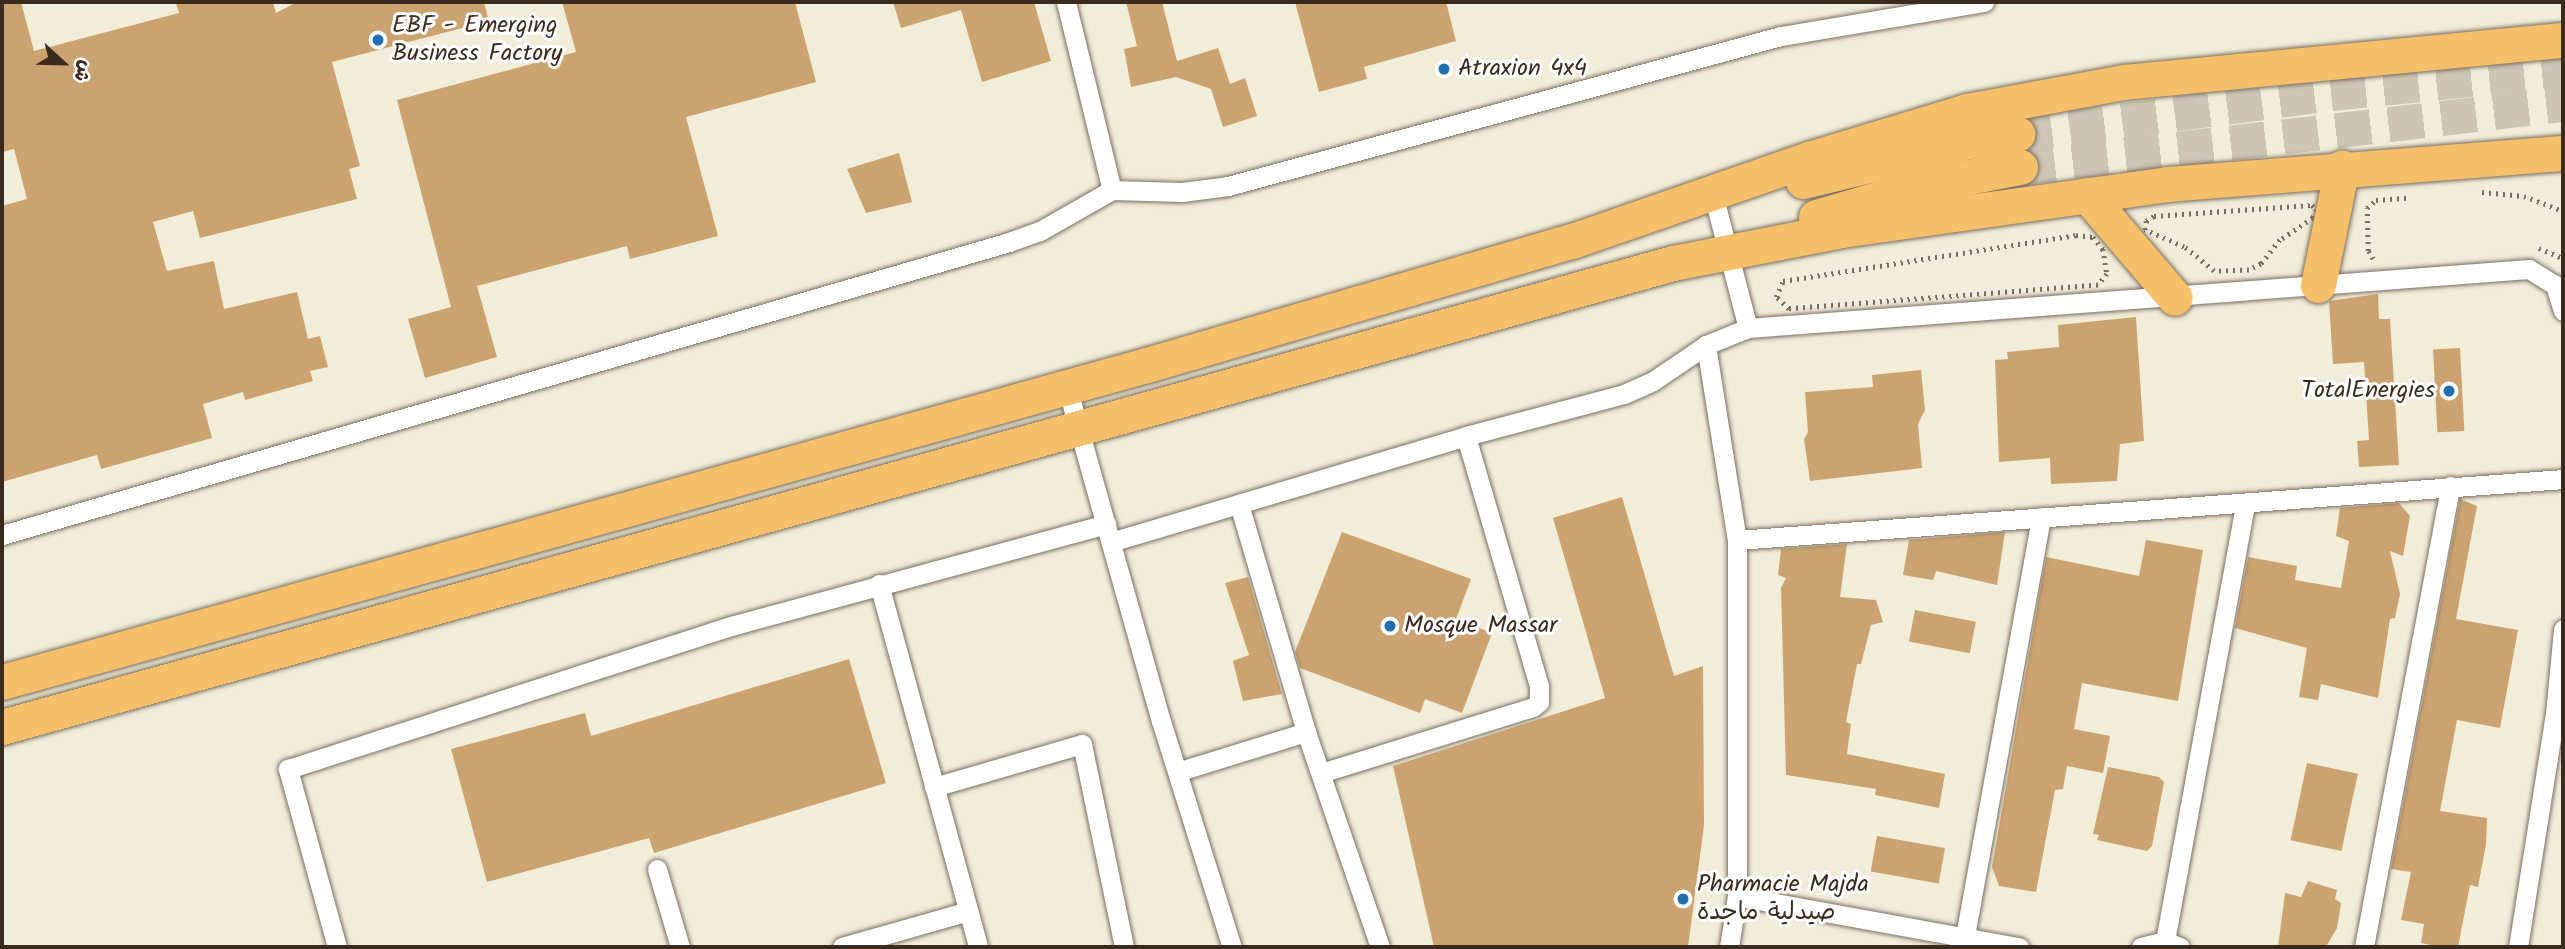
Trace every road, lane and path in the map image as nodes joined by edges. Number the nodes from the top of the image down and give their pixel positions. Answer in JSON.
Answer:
{"nodes":[{"id":1,"x":1066,"y":2,"type":"edge"},
{"id":2,"x":1984,"y":2,"type":"edge"},
{"id":3,"x":2563,"y":40,"type":"edge"},
{"id":4,"x":2563,"y":153,"type":"edge"},
{"id":5,"x":2514,"y":156,"type":"junction"},
{"id":6,"x":2342,"y":167,"type":"junction"},
{"id":7,"x":2563,"y":174,"type":"edge"},
{"id":8,"x":1112,"y":190,"type":"junction"},
{"id":9,"x":2470,"y":193,"type":"dead end"},
{"id":10,"x":1713,"y":194,"type":"junction"},
{"id":11,"x":2087,"y":195,"type":"junction"},
{"id":12,"x":2417,"y":197,"type":"dead end"},
{"id":13,"x":2312,"y":205,"type":"joint"},
{"id":14,"x":2563,"y":211,"type":"edge"},
{"id":15,"x":1728,"y":252,"type":"junction"},
{"id":16,"x":2382,"y":261,"type":"dead end"},
{"id":17,"x":1783,"y":281,"type":"joint"},
{"id":18,"x":2318,"y":285,"type":"junction"},
{"id":19,"x":2175,"y":298,"type":"junction"},
{"id":20,"x":2563,"y":311,"type":"edge"},
{"id":21,"x":1748,"y":328,"type":"junction"},
{"id":22,"x":1706,"y":345,"type":"junction"},
{"id":23,"x":1068,"y":387,"type":"junction"},
{"id":24,"x":1079,"y":428,"type":"junction"},
{"id":25,"x":1466,"y":436,"type":"junction"},
{"id":26,"x":2563,"y":479,"type":"edge"},
{"id":27,"x":2450,"y":486,"type":"junction"},
{"id":28,"x":2245,"y":503,"type":"junction"},
{"id":29,"x":1239,"y":504,"type":"junction"},
{"id":30,"x":2041,"y":517,"type":"junction"},
{"id":31,"x":1108,"y":533,"type":"junction"},
{"id":32,"x":2,"y":535,"type":"edge"},
{"id":33,"x":1737,"y":540,"type":"junction"},
{"id":34,"x":879,"y":584,"type":"junction"},
{"id":35,"x":2563,"y":629,"type":"edge"},
{"id":36,"x":2,"y":682,"type":"edge"},
{"id":37,"x":2,"y":727,"type":"edge"},
{"id":38,"x":1306,"y":732,"type":"junction"},
{"id":39,"x":1180,"y":771,"type":"junction"},
{"id":40,"x":1321,"y":773,"type":"junction"},
{"id":41,"x":934,"y":787,"type":"junction"},
{"id":42,"x":657,"y":869,"type":"dead end"},
{"id":43,"x":1737,"y":896,"type":"junction"},
{"id":44,"x":968,"y":911,"type":"junction"},
{"id":45,"x":1964,"y":942,"type":"edge"},
{"id":46,"x":2173,"y":944,"type":"edge"},
{"id":47,"x":337,"y":947,"type":"edge"},
{"id":48,"x":680,"y":947,"type":"edge"},
{"id":49,"x":842,"y":947,"type":"edge"},
{"id":50,"x":978,"y":947,"type":"edge"},
{"id":51,"x":1124,"y":947,"type":"edge"},
{"id":52,"x":1231,"y":947,"type":"edge"},
{"id":53,"x":1380,"y":947,"type":"edge"},
{"id":54,"x":1729,"y":947,"type":"edge"},
{"id":55,"x":2019,"y":947,"type":"edge"},
{"id":56,"x":2141,"y":947,"type":"edge"},
{"id":57,"x":2364,"y":947,"type":"edge"},
{"id":58,"x":2518,"y":947,"type":"edge"}],
"edges":[{"from":1,"to":8,"type":"street"},
{"from":2,"to":8,"type":"street"},
{"from":3,"to":10,"type":"highway"},
{"from":4,"to":5,"type":"highway"},
{"from":5,"to":6,"type":"highway"},
{"from":5,"to":7,"type":"highway"},
{"from":6,"to":11,"type":"highway"},
{"from":6,"to":18,"type":"highway"},
{"from":8,"to":32,"type":"street"},
{"from":9,"to":14,"type":"path"},
{"from":10,"to":15,"type":"street"},
{"from":10,"to":15,"type":"highway"},
{"from":10,"to":23,"type":"highway"},
{"from":11,"to":15,"type":"highway"},
{"from":11,"to":19,"type":"highway"},
{"from":12,"to":16,"type":"path"},
{"from":13,"to":13,"type":"path"},
{"from":15,"to":21,"type":"street"},
{"from":15,"to":24,"type":"highway"},
{"from":17,"to":17,"type":"path"},
{"from":18,"to":19,"type":"street"},
{"from":18,"to":20,"type":"street"},
{"from":19,"to":21,"type":"street"},
{"from":21,"to":22,"type":"street"},
{"from":22,"to":25,"type":"street"},
{"from":22,"to":33,"type":"street"},
{"from":23,"to":24,"type":"street"},
{"from":23,"to":36,"type":"highway"},
{"from":24,"to":31,"type":"street"},
{"from":24,"to":37,"type":"highway"},
{"from":25,"to":29,"type":"street"},
{"from":25,"to":40,"type":"street"},
{"from":26,"to":27,"type":"street"},
{"from":27,"to":28,"type":"street"},
{"from":27,"to":57,"type":"street"},
{"from":28,"to":30,"type":"street"},
{"from":28,"to":46,"type":"street"},
{"from":29,"to":31,"type":"street"},
{"from":29,"to":38,"type":"street"},
{"from":30,"to":33,"type":"street"},
{"from":30,"to":45,"type":"street"},
{"from":31,"to":34,"type":"street"},
{"from":31,"to":39,"type":"street"},
{"from":33,"to":43,"type":"street"},
{"from":34,"to":41,"type":"street"},
{"from":34,"to":47,"type":"street"},
{"from":35,"to":58,"type":"street"},
{"from":38,"to":39,"type":"street"},
{"from":38,"to":40,"type":"street"},
{"from":39,"to":52,"type":"street"},
{"from":40,"to":53,"type":"street"},
{"from":41,"to":44,"type":"street"},
{"from":41,"to":51,"type":"street"},
{"from":42,"to":48,"type":"street"},
{"from":43,"to":45,"type":"street"},
{"from":43,"to":54,"type":"street"},
{"from":44,"to":49,"type":"street"},
{"from":44,"to":50,"type":"street"},
{"from":45,"to":55,"type":"street"},
{"from":46,"to":56,"type":"street"}]}
